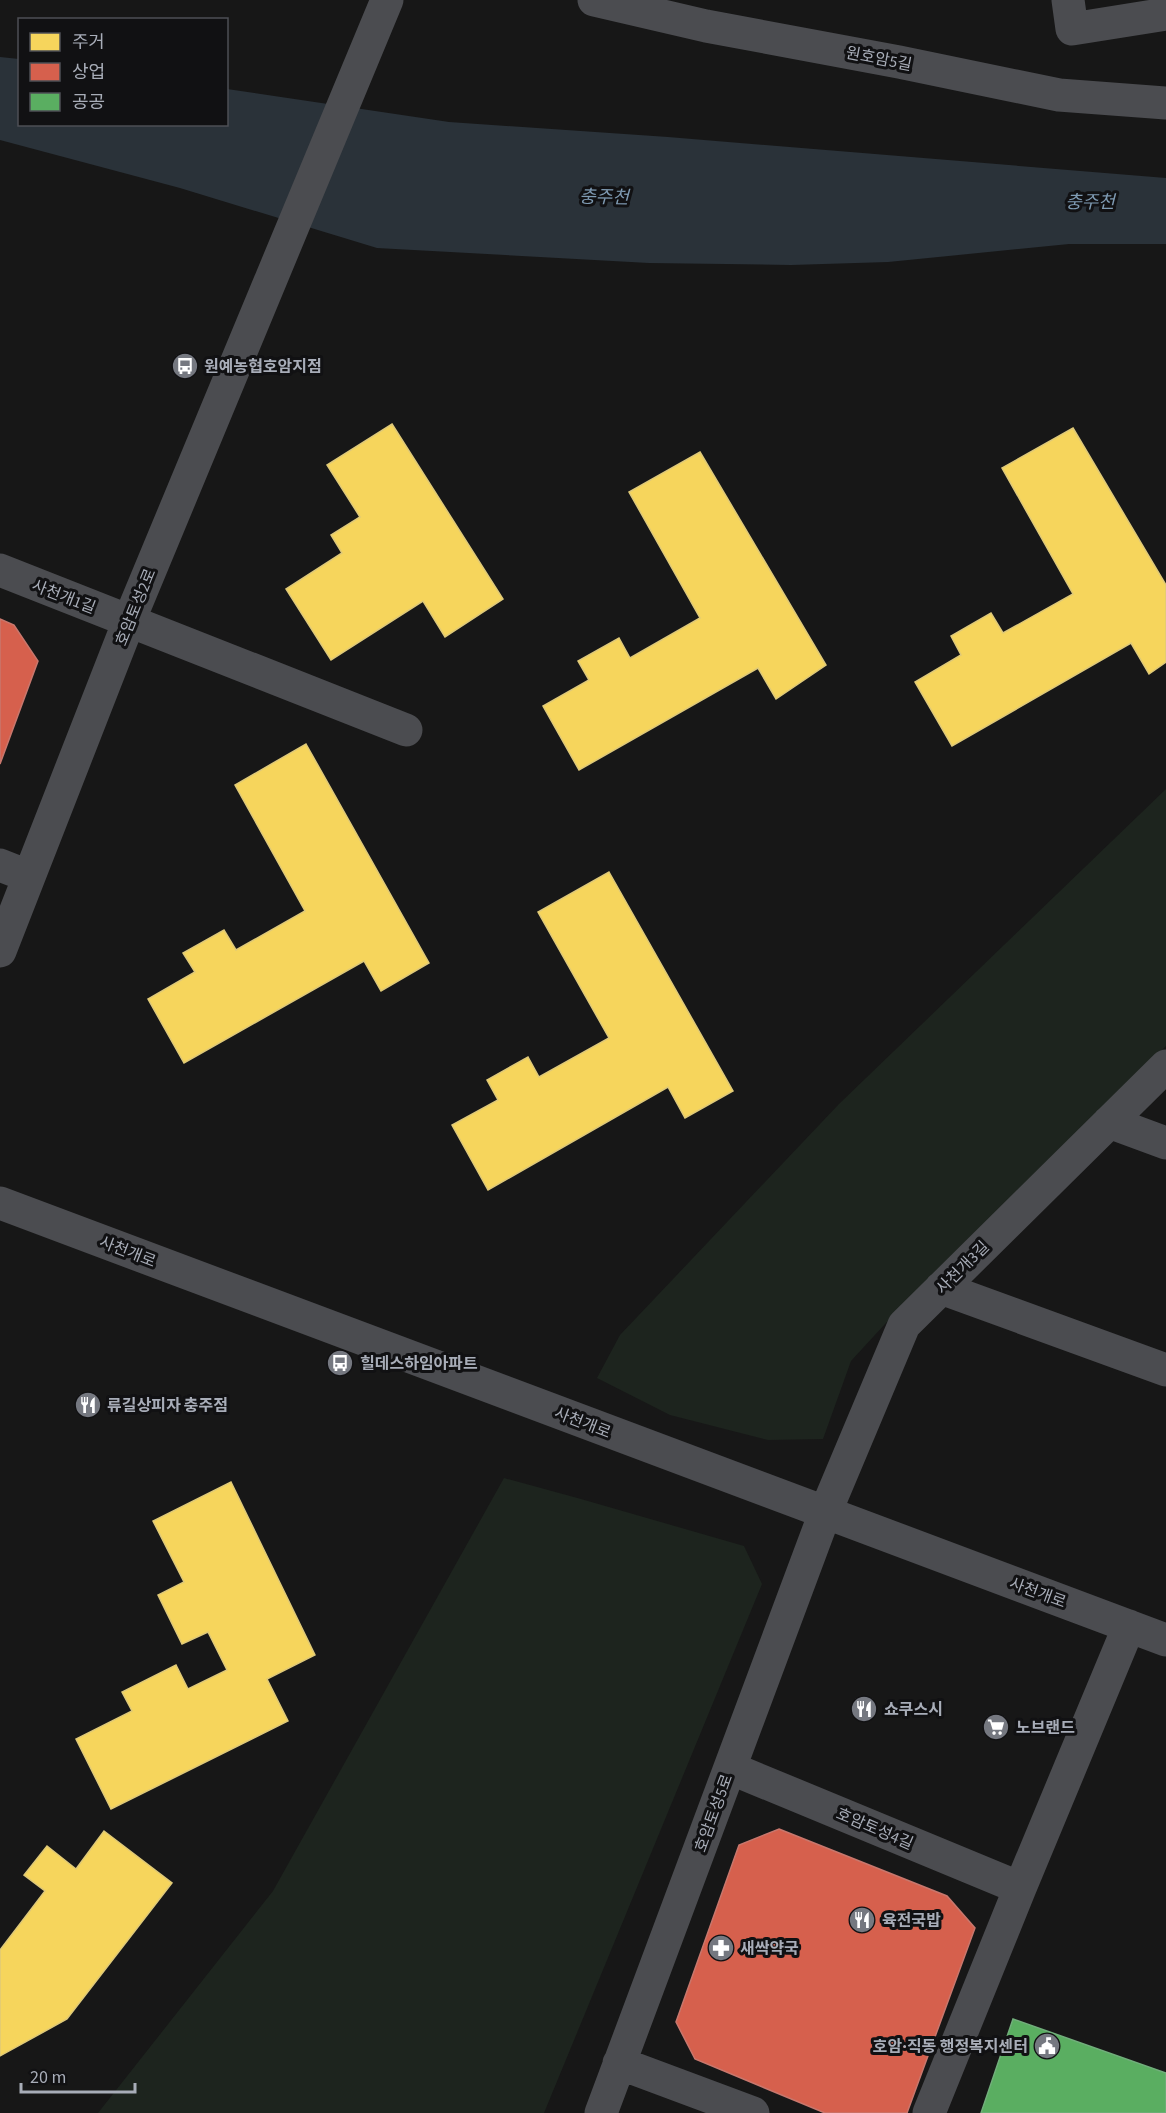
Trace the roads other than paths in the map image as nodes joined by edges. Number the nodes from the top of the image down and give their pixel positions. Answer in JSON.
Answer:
{"nodes":[{"id":1,"x":387,"y":0,"type":"edge"},
{"id":2,"x":1068,"y":0,"type":"edge"},
{"id":3,"x":602,"y":1,"type":"edge"},
{"id":4,"x":1166,"y":14,"type":"edge"},
{"id":5,"x":1166,"y":103,"type":"edge"},
{"id":6,"x":0,"y":570,"type":"edge"},
{"id":7,"x":129,"y":621,"type":"junction"},
{"id":8,"x":406,"y":730,"type":"dead end"},
{"id":9,"x":14,"y":870,"type":"edge"},
{"id":10,"x":0,"y":951,"type":"edge"},
{"id":11,"x":1166,"y":1066,"type":"edge"},
{"id":12,"x":1109,"y":1122,"type":"junction"},
{"id":13,"x":1166,"y":1143,"type":"edge"},
{"id":14,"x":0,"y":1203,"type":"edge"},
{"id":15,"x":941,"y":1288,"type":"junction"},
{"id":16,"x":1166,"y":1370,"type":"edge"},
{"id":17,"x":825,"y":1513,"type":"junction"},
{"id":18,"x":1129,"y":1626,"type":"junction"},
{"id":19,"x":1166,"y":1640,"type":"edge"},
{"id":20,"x":730,"y":1768,"type":"junction"},
{"id":21,"x":1020,"y":1888,"type":"junction"},
{"id":22,"x":620,"y":2063,"type":"junction"},
{"id":23,"x":601,"y":2113,"type":"edge"},
{"id":24,"x":753,"y":2113,"type":"edge"},
{"id":25,"x":929,"y":2113,"type":"edge"}],
"edges":[{"from":1,"to":7,"type":"street","name":"호암토성2로"},
{"from":2,"to":4,"type":"street"},
{"from":3,"to":5,"type":"street","name":"원호암5길"},
{"from":6,"to":7,"type":"street","name":"사천개1길"},
{"from":7,"to":8,"type":"street","name":"사천개1길"},
{"from":7,"to":9,"type":"street","name":"호암토성2로"},
{"from":9,"to":10,"type":"street","name":"호암토성2로"},
{"from":11,"to":12,"type":"street","name":"사천개3길"},
{"from":12,"to":13,"type":"street"},
{"from":12,"to":15,"type":"street","name":"사천개3길"},
{"from":14,"to":17,"type":"street","name":"사천개로"},
{"from":15,"to":16,"type":"street"},
{"from":15,"to":17,"type":"street","name":"사천개3길"},
{"from":17,"to":18,"type":"street","name":"사천개로"},
{"from":17,"to":20,"type":"street","name":"호암토성5로"},
{"from":18,"to":19,"type":"street","name":"사천개로"},
{"from":18,"to":21,"type":"street"},
{"from":20,"to":21,"type":"street","name":"호암토성4길"},
{"from":20,"to":22,"type":"street","name":"호암토성5로"},
{"from":21,"to":25,"type":"street"},
{"from":22,"to":23,"type":"street","name":"호암토성5로"},
{"from":22,"to":24,"type":"street"}]}
